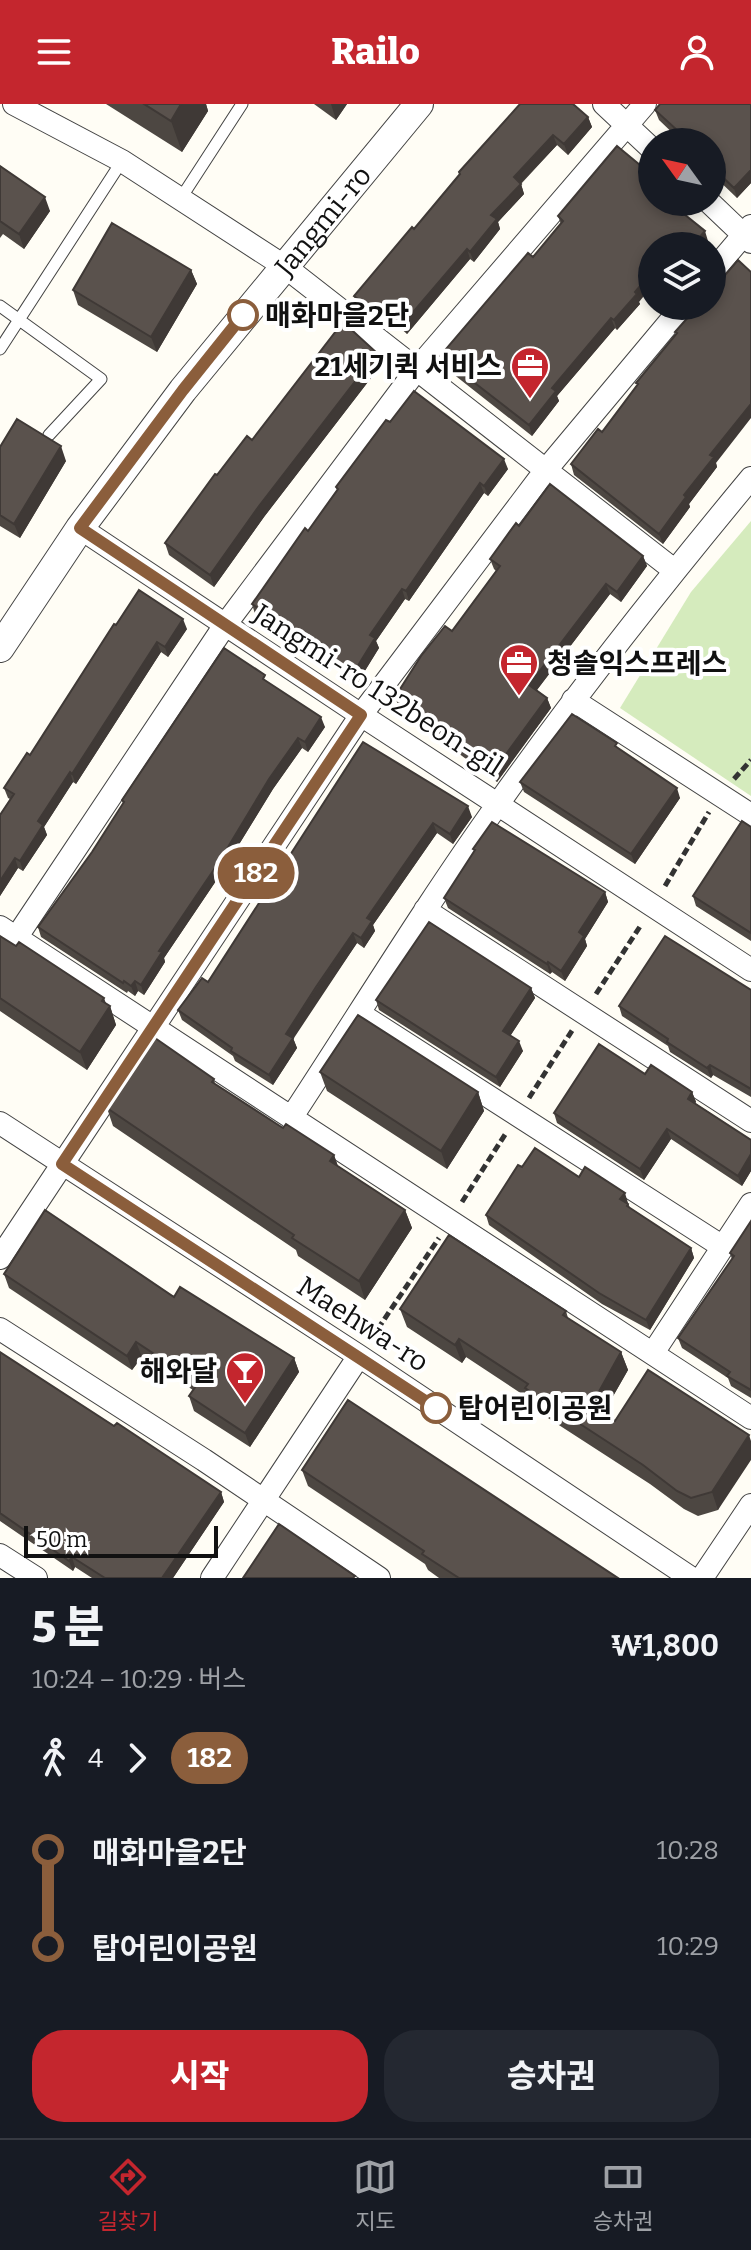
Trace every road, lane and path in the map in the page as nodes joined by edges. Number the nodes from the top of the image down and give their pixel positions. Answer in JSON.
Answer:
{"nodes":[{"id":1,"x":14,"y":104,"type":"edge"},
{"id":2,"x":242,"y":104,"type":"edge"},
{"id":3,"x":419,"y":104,"type":"edge"},
{"id":4,"x":604,"y":104,"type":"edge"},
{"id":5,"x":645,"y":104,"type":"edge"},
{"id":6,"x":626,"y":124,"type":"junction"},
{"id":7,"x":638,"y":136,"type":"edge"},
{"id":8,"x":122,"y":161,"type":"junction"},
{"id":9,"x":181,"y":198,"type":"junction"},
{"id":10,"x":726,"y":216,"type":"edge"},
{"id":11,"x":748,"y":234,"type":"edge"},
{"id":12,"x":726,"y":257,"type":"edge"},
{"id":13,"x":284,"y":266,"type":"junction"},
{"id":14,"x":0,"y":306,"type":"edge"},
{"id":15,"x":20,"y":319,"type":"junction"},
{"id":16,"x":671,"y":320,"type":"edge"},
{"id":17,"x":0,"y":349,"type":"edge"},
{"id":18,"x":417,"y":369,"type":"junction"},
{"id":19,"x":49,"y":435,"type":"edge"},
{"id":20,"x":545,"y":471,"type":"junction"},
{"id":21,"x":751,"y":478,"type":"edge"},
{"id":22,"x":80,"y":528,"type":"junction"},
{"id":23,"x":674,"y":570,"type":"junction"},
{"id":24,"x":225,"y":625,"type":"junction"},
{"id":25,"x":0,"y":648,"type":"edge"},
{"id":26,"x":573,"y":700,"type":"junction"},
{"id":27,"x":361,"y":715,"type":"junction"},
{"id":28,"x":720,"y":794,"type":"junction"},
{"id":29,"x":497,"y":804,"type":"junction"},
{"id":30,"x":751,"y":815,"type":"edge"},
{"id":31,"x":654,"y":905,"type":"junction"},
{"id":32,"x":425,"y":910,"type":"junction"},
{"id":33,"x":8,"y":933,"type":"edge"},
{"id":34,"x":751,"y":970,"type":"edge"},
{"id":35,"x":584,"y":1013,"type":"junction"},
{"id":36,"x":360,"y":1014,"type":"junction"},
{"id":37,"x":153,"y":1027,"type":"junction"},
{"id":38,"x":518,"y":1115,"type":"junction"},
{"id":39,"x":291,"y":1118,"type":"junction"},
{"id":40,"x":751,"y":1121,"type":"edge"},
{"id":41,"x":0,"y":1123,"type":"edge"},
{"id":42,"x":62,"y":1164,"type":"junction"},
{"id":43,"x":751,"y":1204,"type":"edge"},
{"id":44,"x":450,"y":1221,"type":"junction"},
{"id":45,"x":723,"y":1247,"type":"junction"},
{"id":46,"x":0,"y":1258,"type":"edge"},
{"id":47,"x":0,"y":1329,"type":"edge"},
{"id":48,"x":653,"y":1353,"type":"junction"},
{"id":49,"x":359,"y":1356,"type":"junction"},
{"id":50,"x":751,"y":1418,"type":"edge"},
{"id":51,"x":262,"y":1500,"type":"junction"},
{"id":52,"x":751,"y":1505,"type":"edge"},
{"id":53,"x":0,"y":1555,"type":"edge"},
{"id":54,"x":36,"y":1578,"type":"edge"},
{"id":55,"x":212,"y":1578,"type":"edge"},
{"id":56,"x":379,"y":1578,"type":"edge"},
{"id":57,"x":691,"y":1578,"type":"edge"},
{"id":58,"x":702,"y":1578,"type":"edge"}],
"edges":[{"from":1,"to":8,"type":"street"},
{"from":2,"to":9,"type":"lane"},
{"from":3,"to":13,"type":"street","name":"Jangmi-ro"},
{"from":4,"to":6,"type":"street"},
{"from":5,"to":6,"type":"street","name":"Jangmi-ro 132beon-gil"},
{"from":6,"to":7,"type":"street"},
{"from":6,"to":18,"type":"street","name":"Jangmi-ro 132beon-gil"},
{"from":8,"to":9,"type":"street"},
{"from":8,"to":15,"type":"lane"},
{"from":9,"to":13,"type":"street"},
{"from":10,"to":11,"type":"street"},
{"from":11,"to":12,"type":"street"},
{"from":13,"to":18,"type":"street"},
{"from":13,"to":22,"type":"street","name":"Jangmi-ro"},
{"from":14,"to":15,"type":"lane"},
{"from":15,"to":17,"type":"lane"},
{"from":15,"to":19,"type":"lane"},
{"from":16,"to":20,"type":"street"},
{"from":18,"to":20,"type":"street"},
{"from":18,"to":24,"type":"street","name":"Jangmi-ro 132beon-gil"},
{"from":20,"to":23,"type":"street"},
{"from":20,"to":27,"type":"street"},
{"from":21,"to":23,"type":"street","name":"Jangmi-ro 132beon-gil"},
{"from":22,"to":24,"type":"street","name":"Jangmi-ro 132beon-gil"},
{"from":22,"to":25,"type":"street","name":"Jangmi-ro"},
{"from":23,"to":26,"type":"street","name":"Jangmi-ro 132beon-gil"},
{"from":24,"to":27,"type":"street","name":"Jangmi-ro 132beon-gil"},
{"from":24,"to":33,"type":"street"},
{"from":26,"to":28,"type":"street"},
{"from":26,"to":29,"type":"street","name":"Jangmi-ro 132beon-gil"},
{"from":27,"to":29,"type":"street","name":"Jangmi-ro 132beon-gil"},
{"from":27,"to":37,"type":"street"},
{"from":28,"to":30,"type":"street"},
{"from":28,"to":31,"type":"path"},
{"from":29,"to":31,"type":"street","name":"Jangmi-ro 132beon-gil"},
{"from":29,"to":32,"type":"street"},
{"from":31,"to":34,"type":"street","name":"Jangmi-ro 132beon-gil"},
{"from":31,"to":35,"type":"path"},
{"from":32,"to":35,"type":"street"},
{"from":32,"to":36,"type":"street"},
{"from":33,"to":37,"type":"street"},
{"from":35,"to":38,"type":"path"},
{"from":35,"to":40,"type":"street"},
{"from":36,"to":38,"type":"street"},
{"from":36,"to":39,"type":"street"},
{"from":37,"to":39,"type":"street"},
{"from":37,"to":42,"type":"street"},
{"from":38,"to":44,"type":"path"},
{"from":38,"to":45,"type":"street"},
{"from":39,"to":44,"type":"street"},
{"from":41,"to":42,"type":"street","name":"Maehwa-ro"},
{"from":42,"to":46,"type":"street"},
{"from":42,"to":49,"type":"street","name":"Maehwa-ro"},
{"from":43,"to":45,"type":"street"},
{"from":44,"to":48,"type":"street"},
{"from":44,"to":49,"type":"path"},
{"from":45,"to":48,"type":"street"},
{"from":47,"to":51,"type":"street"},
{"from":48,"to":50,"type":"street"},
{"from":49,"to":51,"type":"street"},
{"from":49,"to":57,"type":"street","name":"Maehwa-ro"},
{"from":51,"to":55,"type":"street"},
{"from":51,"to":56,"type":"street"},
{"from":52,"to":58,"type":"street"},
{"from":53,"to":54,"type":"street"}]}
